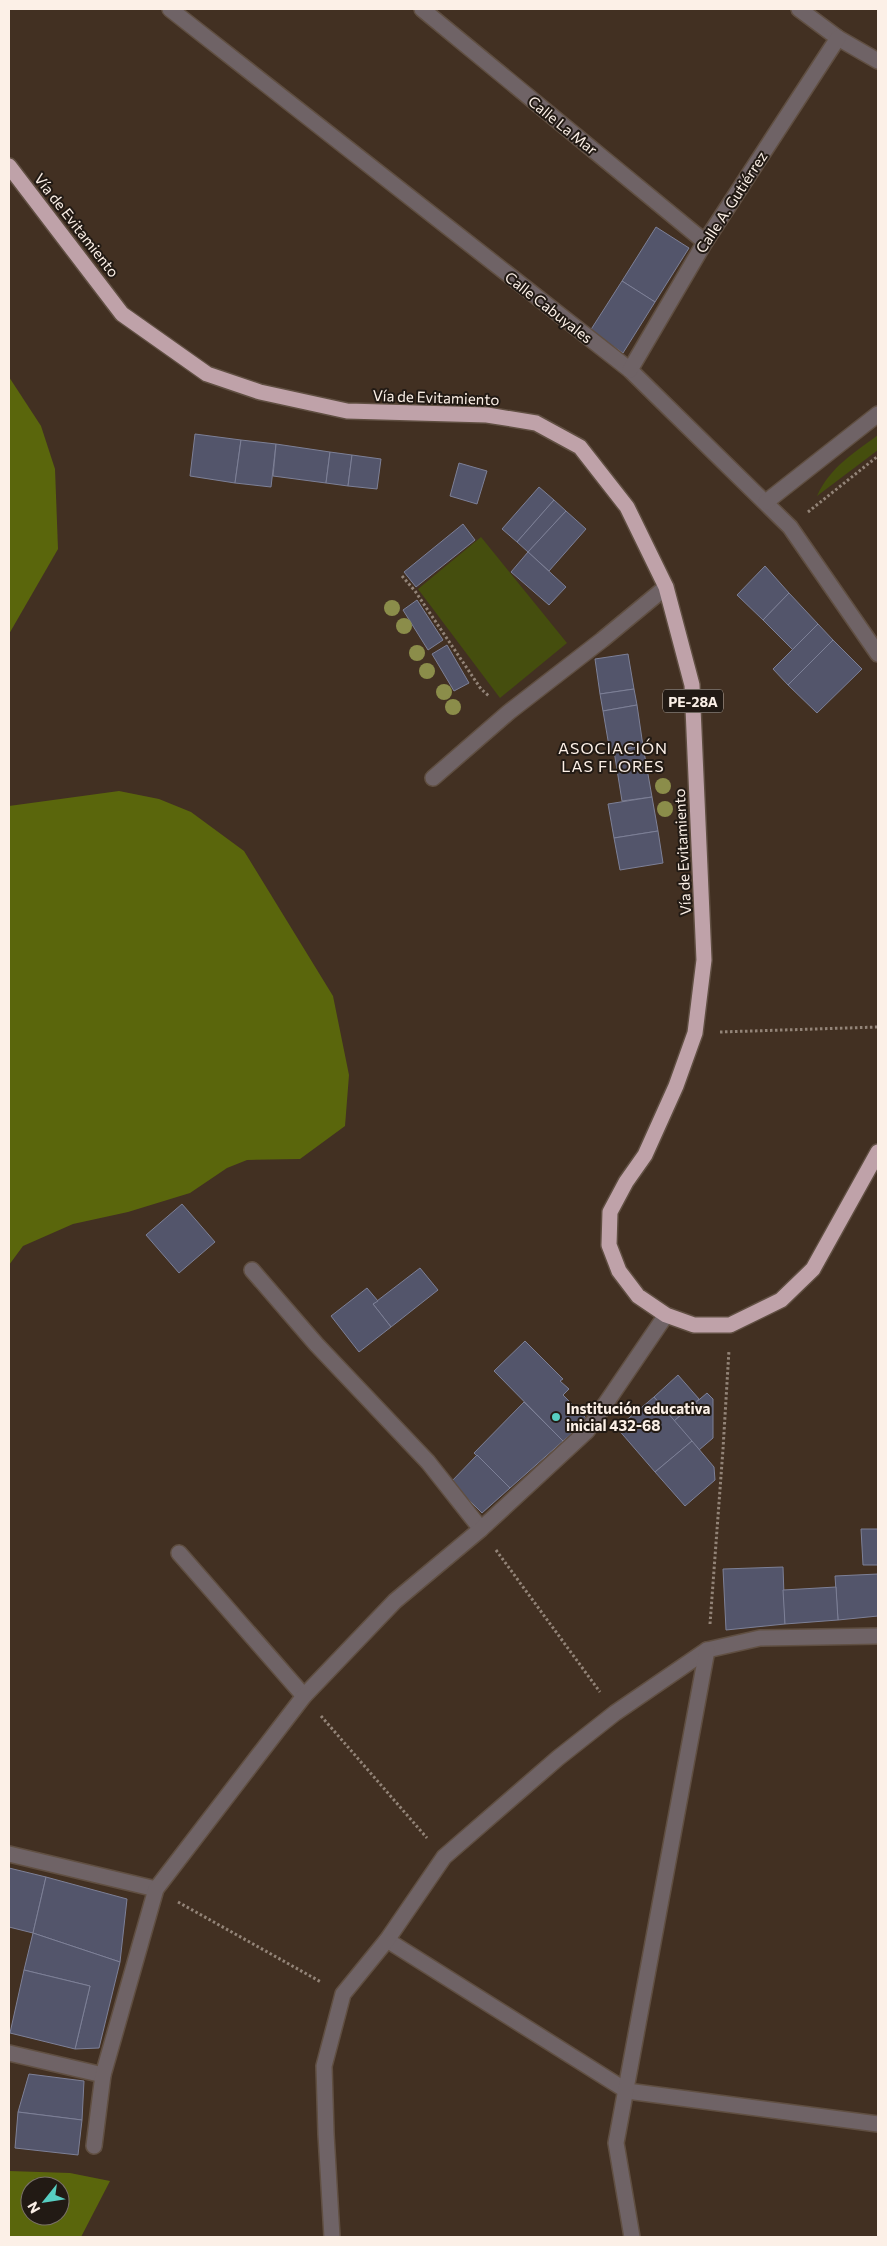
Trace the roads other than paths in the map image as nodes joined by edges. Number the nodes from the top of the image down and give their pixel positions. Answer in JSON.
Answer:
{"nodes":[{"id":1,"x":422,"y":9,"type":"edge"},
{"id":2,"x":799,"y":9,"type":"edge"},
{"id":3,"x":180,"y":12,"type":"edge"},
{"id":4,"x":838,"y":38,"type":"junction"},
{"id":5,"x":878,"y":62,"type":"edge"},
{"id":6,"x":9,"y":166,"type":"edge"},
{"id":7,"x":705,"y":242,"type":"junction"},
{"id":8,"x":630,"y":370,"type":"junction"},
{"id":9,"x":878,"y":414,"type":"edge"},
{"id":10,"x":766,"y":502,"type":"junction"},
{"id":11,"x":666,"y":587,"type":"junction"},
{"id":12,"x":878,"y":654,"type":"edge"},
{"id":13,"x":433,"y":778,"type":"dead end"},
{"id":14,"x":878,"y":1152,"type":"edge"},
{"id":15,"x":252,"y":1270,"type":"dead end"},
{"id":16,"x":666,"y":1315,"type":"junction"},
{"id":17,"x":481,"y":1529,"type":"junction"},
{"id":18,"x":179,"y":1553,"type":"dead end"},
{"id":19,"x":878,"y":1636,"type":"edge"},
{"id":20,"x":708,"y":1650,"type":"junction"},
{"id":21,"x":304,"y":1696,"type":"junction"},
{"id":22,"x":9,"y":1854,"type":"edge"},
{"id":23,"x":156,"y":1889,"type":"junction"},
{"id":24,"x":387,"y":1940,"type":"junction"},
{"id":25,"x":9,"y":2053,"type":"edge"},
{"id":26,"x":103,"y":2075,"type":"junction"},
{"id":27,"x":628,"y":2091,"type":"junction"},
{"id":28,"x":878,"y":2124,"type":"edge"},
{"id":29,"x":94,"y":2146,"type":"dead end"},
{"id":30,"x":332,"y":2237,"type":"edge"},
{"id":31,"x":632,"y":2237,"type":"edge"}],
"edges":[{"from":1,"to":7,"type":"street","name":"Calle La Mar"},
{"from":2,"to":4,"type":"street"},
{"from":3,"to":8,"type":"street","name":"Calle Cabuyales"},
{"from":4,"to":5,"type":"street"},
{"from":4,"to":7,"type":"street","name":"Calle A. Gutiérrez"},
{"from":6,"to":11,"type":"highway","name":"Vía de Evitamiento","number":"PE-28A"},
{"from":7,"to":8,"type":"street","name":"Calle A. Gutiérrez"},
{"from":8,"to":10,"type":"street","name":"Calle Cabuyales"},
{"from":9,"to":10,"type":"street"},
{"from":10,"to":12,"type":"street","name":"Calle Cabuyales"},
{"from":11,"to":13,"type":"street"},
{"from":11,"to":16,"type":"highway","name":"Vía de Evitamiento","number":"PE-28A"},
{"from":14,"to":16,"type":"highway","name":"Vía de Evitamiento","number":"PE-28A"},
{"from":15,"to":17,"type":"street"},
{"from":16,"to":17,"type":"street"},
{"from":17,"to":21,"type":"street"},
{"from":18,"to":21,"type":"street"},
{"from":19,"to":20,"type":"street"},
{"from":20,"to":24,"type":"street"},
{"from":20,"to":27,"type":"street"},
{"from":21,"to":23,"type":"street"},
{"from":22,"to":23,"type":"street"},
{"from":23,"to":26,"type":"street"},
{"from":24,"to":27,"type":"street"},
{"from":24,"to":30,"type":"street"},
{"from":25,"to":26,"type":"street"},
{"from":26,"to":29,"type":"street"},
{"from":27,"to":28,"type":"street"},
{"from":27,"to":31,"type":"street"}]}
